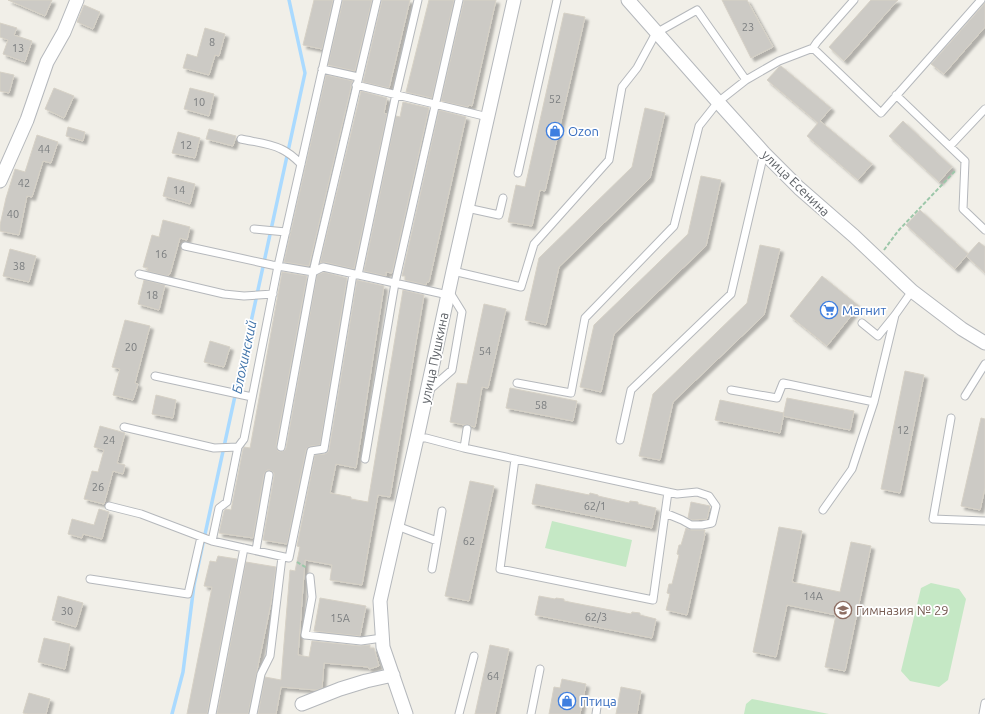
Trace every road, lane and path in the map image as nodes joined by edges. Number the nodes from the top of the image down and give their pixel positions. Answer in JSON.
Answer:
{"nodes":[{"id":1,"x":77,"y":0,"type":"edge"},
{"id":2,"x":338,"y":0,"type":"edge"},
{"id":3,"x":377,"y":0,"type":"edge"},
{"id":4,"x":418,"y":0,"type":"edge"},
{"id":5,"x":459,"y":0,"type":"edge"},
{"id":6,"x":514,"y":0,"type":"edge"},
{"id":7,"x":557,"y":0,"type":"edge"},
{"id":8,"x":628,"y":0,"type":"edge"},
{"id":9,"x":854,"y":0,"type":"edge"},
{"id":10,"x":981,"y":0,"type":"edge"},
{"id":11,"x":656,"y":33,"type":"junction"},
{"id":12,"x":813,"y":48,"type":"junction"},
{"id":13,"x":322,"y":69,"type":"junction"},
{"id":14,"x":358,"y":77,"type":"junction"},
{"id":15,"x":746,"y":80,"type":"junction"},
{"id":16,"x":356,"y":85,"type":"junction"},
{"id":17,"x":396,"y":94,"type":"junction"},
{"id":18,"x":896,"y":94,"type":"junction"},
{"id":19,"x":718,"y":102,"type":"junction"},
{"id":20,"x":436,"y":104,"type":"junction"},
{"id":21,"x":985,"y":109,"type":"edge"},
{"id":22,"x":488,"y":117,"type":"junction"},
{"id":23,"x":241,"y":140,"type":"dead end"},
{"id":24,"x":950,"y":146,"type":"junction"},
{"id":25,"x":764,"y":153,"type":"junction"},
{"id":26,"x":965,"y":161,"type":"junction"},
{"id":27,"x":301,"y":164,"type":"junction"},
{"id":28,"x":518,"y":173,"type":"dead end"},
{"id":29,"x":0,"y":181,"type":"edge"},
{"id":30,"x":503,"y":198,"type":"dead end"},
{"id":31,"x":467,"y":208,"type":"junction"},
{"id":32,"x":254,"y":229,"type":"dead end"},
{"id":33,"x":985,"y":230,"type":"edge"},
{"id":34,"x":283,"y":232,"type":"junction"},
{"id":35,"x":185,"y":246,"type":"dead end"},
{"id":36,"x":878,"y":259,"type":"junction"},
{"id":37,"x":275,"y":265,"type":"junction"},
{"id":38,"x":453,"y":271,"type":"junction"},
{"id":39,"x":313,"y":272,"type":"junction"},
{"id":40,"x":139,"y":274,"type":"dead end"},
{"id":41,"x":355,"y":274,"type":"junction"},
{"id":42,"x":395,"y":283,"type":"junction"},
{"id":43,"x":912,"y":291,"type":"junction"},
{"id":44,"x":448,"y":293,"type":"junction"},
{"id":45,"x":273,"y":294,"type":"junction"},
{"id":46,"x":895,"y":315,"type":"junction"},
{"id":47,"x":862,"y":323,"type":"dead end"},
{"id":48,"x":985,"y":343,"type":"edge"},
{"id":49,"x":985,"y":364,"type":"edge"},
{"id":50,"x":154,"y":376,"type":"dead end"},
{"id":51,"x":517,"y":384,"type":"dead end"},
{"id":52,"x":732,"y":390,"type":"dead end"},
{"id":53,"x":427,"y":392,"type":"junction"},
{"id":54,"x":965,"y":396,"type":"dead end"},
{"id":55,"x":252,"y":397,"type":"junction"},
{"id":56,"x":874,"y":402,"type":"junction"},
{"id":57,"x":951,"y":418,"type":"dead end"},
{"id":58,"x":124,"y":427,"type":"dead end"},
{"id":59,"x":467,"y":429,"type":"dead end"},
{"id":60,"x":417,"y":438,"type":"junction"},
{"id":61,"x":620,"y":440,"type":"dead end"},
{"id":62,"x":235,"y":447,"type":"junction"},
{"id":63,"x":281,"y":447,"type":"dead end"},
{"id":64,"x":464,"y":448,"type":"junction"},
{"id":65,"x":365,"y":459,"type":"dead end"},
{"id":66,"x":515,"y":459,"type":"junction"},
{"id":67,"x":269,"y":474,"type":"dead end"},
{"id":68,"x":668,"y":492,"type":"junction"},
{"id":69,"x":108,"y":506,"type":"dead end"},
{"id":70,"x":823,"y":510,"type":"dead end"},
{"id":71,"x":442,"y":511,"type":"dead end"},
{"id":72,"x":665,"y":513,"type":"junction"},
{"id":73,"x":985,"y":521,"type":"edge"},
{"id":74,"x":397,"y":526,"type":"junction"},
{"id":75,"x":198,"y":536,"type":"junction"},
{"id":76,"x":211,"y":540,"type":"junction"},
{"id":77,"x":438,"y":541,"type":"junction"},
{"id":78,"x":244,"y":548,"type":"junction"},
{"id":79,"x":256,"y":550,"type":"junction"},
{"id":80,"x":286,"y":557,"type":"junction"},
{"id":81,"x":432,"y":570,"type":"dead end"},
{"id":82,"x":310,"y":577,"type":"joint"},
{"id":83,"x":90,"y":578,"type":"dead end"},
{"id":84,"x":382,"y":638,"type":"junction"},
{"id":85,"x":474,"y":656,"type":"dead end"},
{"id":86,"x":540,"y":669,"type":"dead end"},
{"id":87,"x":392,"y":675,"type":"junction"},
{"id":88,"x":985,"y":703,"type":"edge"},
{"id":89,"x":302,"y":704,"type":"dead end"},
{"id":90,"x":212,"y":714,"type":"edge"},
{"id":91,"x":253,"y":714,"type":"edge"},
{"id":92,"x":406,"y":714,"type":"edge"},
{"id":93,"x":459,"y":714,"type":"edge"},
{"id":94,"x":531,"y":714,"type":"edge"},
{"id":95,"x":983,"y":714,"type":"edge"}],
"edges":[{"from":1,"to":29,"type":"street"},
{"from":2,"to":13,"type":"lane"},
{"from":3,"to":14,"type":"lane"},
{"from":4,"to":17,"type":"lane"},
{"from":5,"to":20,"type":"lane"},
{"from":6,"to":22,"type":"street","name":"улица Пушкина"},
{"from":7,"to":28,"type":"lane"},
{"from":8,"to":11,"type":"street","name":"улица Есенина"},
{"from":9,"to":12,"type":"lane"},
{"from":10,"to":18,"type":"lane"},
{"from":11,"to":15,"type":"lane"},
{"from":11,"to":19,"type":"street","name":"улица Есенина"},
{"from":11,"to":38,"type":"lane"},
{"from":12,"to":15,"type":"lane"},
{"from":12,"to":18,"type":"lane"},
{"from":13,"to":14,"type":"lane"},
{"from":13,"to":27,"type":"lane"},
{"from":14,"to":16,"type":"lane"},
{"from":15,"to":19,"type":"lane"},
{"from":16,"to":17,"type":"lane"},
{"from":16,"to":39,"type":"lane"},
{"from":17,"to":20,"type":"lane"},
{"from":17,"to":41,"type":"lane"},
{"from":18,"to":24,"type":"lane"},
{"from":19,"to":25,"type":"street","name":"улица Есенина"},
{"from":19,"to":51,"type":"lane"},
{"from":20,"to":22,"type":"lane"},
{"from":20,"to":42,"type":"lane"},
{"from":21,"to":24,"type":"lane"},
{"from":22,"to":31,"type":"street","name":"улица Пушкина"},
{"from":23,"to":27,"type":"lane"},
{"from":24,"to":26,"type":"lane"},
{"from":25,"to":36,"type":"street","name":"улица Есенина"},
{"from":25,"to":61,"type":"lane"},
{"from":26,"to":33,"type":"lane"},
{"from":26,"to":36,"type":"path"},
{"from":27,"to":34,"type":"lane"},
{"from":30,"to":31,"type":"lane"},
{"from":31,"to":38,"type":"street","name":"улица Пушкина"},
{"from":32,"to":34,"type":"lane"},
{"from":34,"to":37,"type":"lane"},
{"from":35,"to":37,"type":"lane"},
{"from":36,"to":43,"type":"street","name":"улица Есенина"},
{"from":37,"to":39,"type":"lane"},
{"from":37,"to":45,"type":"lane"},
{"from":38,"to":44,"type":"street","name":"улица Пушкина"},
{"from":39,"to":41,"type":"lane"},
{"from":39,"to":63,"type":"lane"},
{"from":40,"to":45,"type":"lane"},
{"from":41,"to":42,"type":"lane"},
{"from":41,"to":80,"type":"lane"},
{"from":42,"to":44,"type":"lane"},
{"from":42,"to":65,"type":"lane"},
{"from":43,"to":46,"type":"lane"},
{"from":43,"to":48,"type":"street","name":"улица Есенина"},
{"from":44,"to":53,"type":"street","name":"улица Пушкина"},
{"from":44,"to":53,"type":"lane"},
{"from":45,"to":55,"type":"lane"},
{"from":46,"to":47,"type":"lane"},
{"from":46,"to":56,"type":"lane"},
{"from":49,"to":54,"type":"lane"},
{"from":50,"to":55,"type":"lane"},
{"from":52,"to":56,"type":"lane"},
{"from":53,"to":60,"type":"street","name":"улица Пушкина"},
{"from":55,"to":62,"type":"lane"},
{"from":56,"to":70,"type":"lane"},
{"from":57,"to":73,"type":"lane"},
{"from":58,"to":62,"type":"lane"},
{"from":59,"to":64,"type":"lane"},
{"from":60,"to":64,"type":"lane"},
{"from":60,"to":74,"type":"street","name":"улица Пушкина"},
{"from":62,"to":76,"type":"lane"},
{"from":64,"to":66,"type":"lane"},
{"from":66,"to":68,"type":"lane"},
{"from":66,"to":72,"type":"lane"},
{"from":67,"to":79,"type":"lane"},
{"from":68,"to":72,"type":"lane"},
{"from":68,"to":72,"type":"lane"},
{"from":69,"to":75,"type":"lane"},
{"from":71,"to":77,"type":"lane"},
{"from":74,"to":77,"type":"lane"},
{"from":74,"to":84,"type":"street","name":"улица Пушкина"},
{"from":75,"to":76,"type":"lane"},
{"from":75,"to":83,"type":"lane"},
{"from":76,"to":78,"type":"lane"},
{"from":77,"to":81,"type":"lane"},
{"from":78,"to":79,"type":"lane"},
{"from":78,"to":90,"type":"lane"},
{"from":79,"to":80,"type":"lane"},
{"from":80,"to":82,"type":"path"},
{"from":80,"to":91,"type":"lane"},
{"from":82,"to":84,"type":"lane"},
{"from":84,"to":87,"type":"street","name":"улица Пушкина"},
{"from":85,"to":93,"type":"lane"},
{"from":86,"to":94,"type":"lane"},
{"from":87,"to":89,"type":"street"},
{"from":87,"to":92,"type":"street","name":"улица Пушкина"},
{"from":88,"to":95,"type":"lane"}]}
